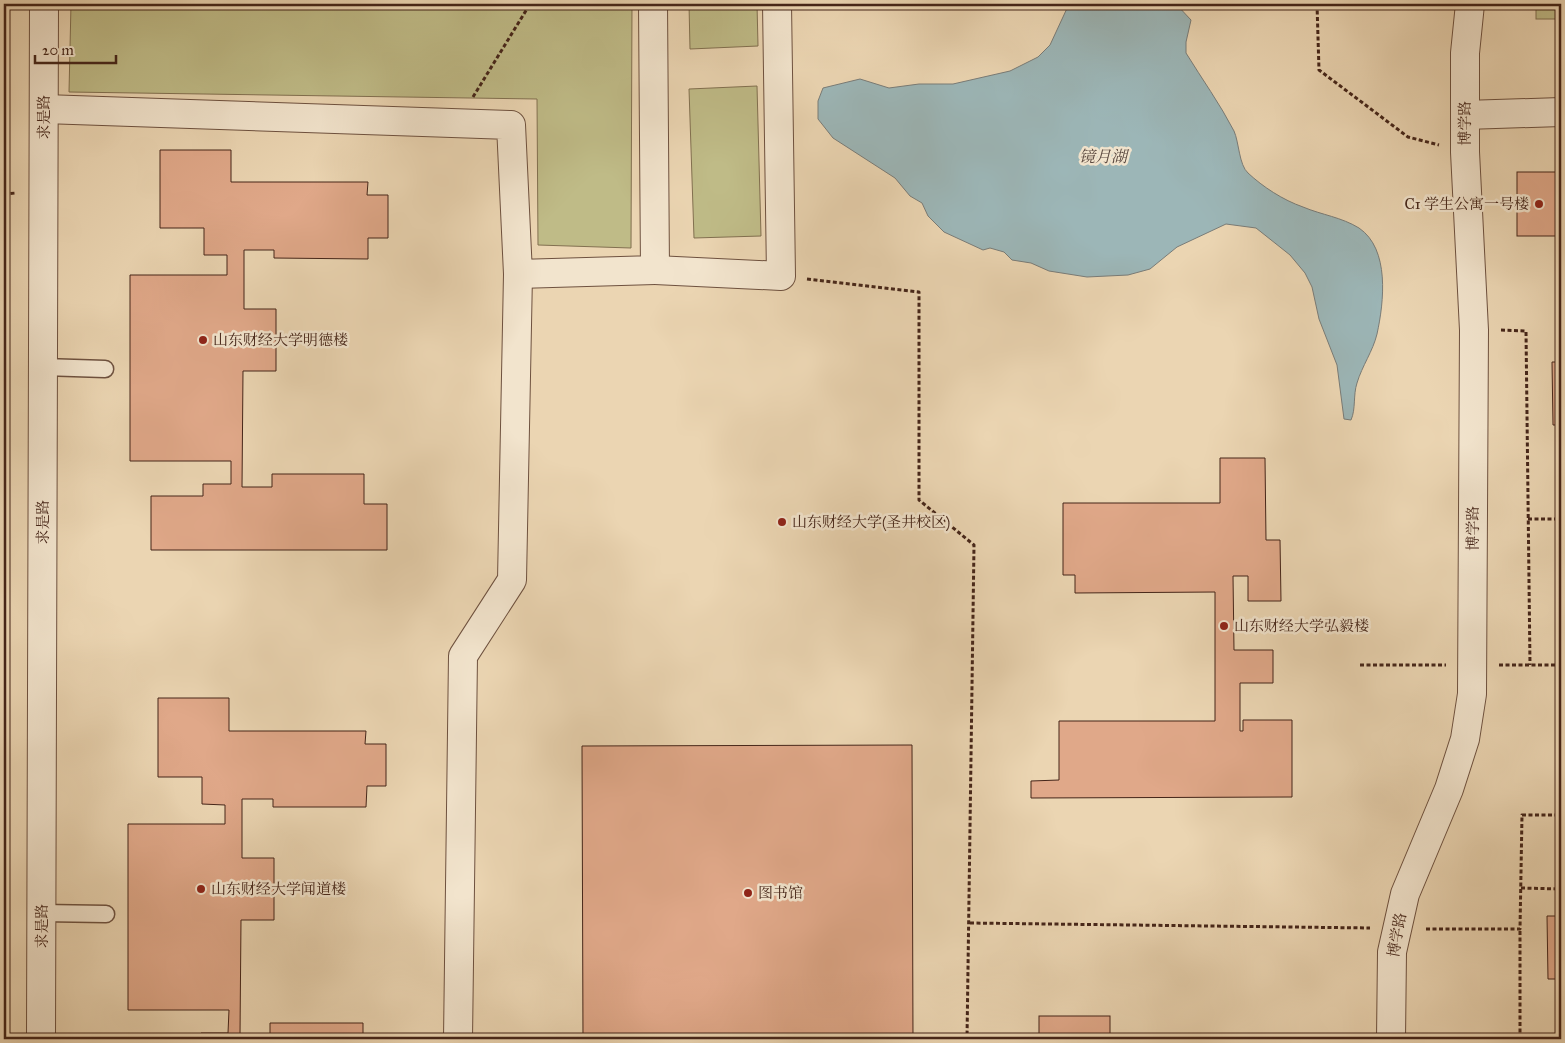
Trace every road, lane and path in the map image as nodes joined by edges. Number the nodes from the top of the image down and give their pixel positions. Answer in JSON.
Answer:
{"nodes":[{"id":1,"x":44,"y":4,"type":"edge"},
{"id":2,"x":530,"y":4,"type":"edge"},
{"id":3,"x":653,"y":4,"type":"edge"},
{"id":4,"x":777,"y":4,"type":"edge"},
{"id":5,"x":1317,"y":4,"type":"edge"},
{"id":6,"x":1470,"y":4,"type":"edge"},
{"id":7,"x":44,"y":109,"type":"junction"},
{"id":8,"x":1561,"y":112,"type":"edge"},
{"id":9,"x":1465,"y":115,"type":"junction"},
{"id":10,"x":457,"y":123,"type":"junction"},
{"id":11,"x":1465,"y":152,"type":"junction"},
{"id":12,"x":655,"y":270,"type":"junction"},
{"id":13,"x":518,"y":274,"type":"junction"},
{"id":14,"x":781,"y":276,"type":"junction"},
{"id":15,"x":1526,"y":331,"type":"dead end"},
{"id":16,"x":43,"y":367,"type":"junction"},
{"id":17,"x":105,"y":369,"type":"dead end"},
{"id":18,"x":1528,"y":519,"type":"junction"},
{"id":19,"x":1561,"y":519,"type":"edge"},
{"id":20,"x":1360,"y":665,"type":"dead end"},
{"id":21,"x":1472,"y":665,"type":"junction"},
{"id":22,"x":1530,"y":665,"type":"junction"},
{"id":23,"x":1561,"y":665,"type":"edge"},
{"id":24,"x":1561,"y":815,"type":"edge"},
{"id":25,"x":1521,"y":888,"type":"junction"},
{"id":26,"x":1561,"y":889,"type":"edge"},
{"id":27,"x":42,"y":912,"type":"junction"},
{"id":28,"x":106,"y":914,"type":"dead end"},
{"id":29,"x":970,"y":923,"type":"junction"},
{"id":30,"x":1397,"y":929,"type":"junction"},
{"id":31,"x":1520,"y":929,"type":"junction"},
{"id":32,"x":41,"y":1039,"type":"edge"},
{"id":33,"x":458,"y":1039,"type":"edge"},
{"id":34,"x":967,"y":1039,"type":"edge"},
{"id":35,"x":1391,"y":1039,"type":"edge"},
{"id":36,"x":1520,"y":1039,"type":"edge"}],
"edges":[{"from":1,"to":7,"type":"street","name":"求是路"},
{"from":2,"to":10,"type":"path"},
{"from":3,"to":12,"type":"street"},
{"from":4,"to":14,"type":"street"},
{"from":5,"to":11,"type":"path"},
{"from":6,"to":9,"type":"street","name":"博学路"},
{"from":7,"to":10,"type":"street"},
{"from":7,"to":16,"type":"street","name":"求是路"},
{"from":8,"to":9,"type":"street"},
{"from":9,"to":11,"type":"street","name":"博学路"},
{"from":10,"to":13,"type":"street"},
{"from":11,"to":21,"type":"street","name":"博学路"},
{"from":12,"to":13,"type":"street"},
{"from":12,"to":14,"type":"street"},
{"from":13,"to":33,"type":"street"},
{"from":14,"to":29,"type":"path"},
{"from":15,"to":18,"type":"path"},
{"from":16,"to":17,"type":"lane"},
{"from":16,"to":27,"type":"street","name":"求是路"},
{"from":18,"to":19,"type":"path"},
{"from":18,"to":22,"type":"path"},
{"from":20,"to":21,"type":"path"},
{"from":21,"to":22,"type":"path"},
{"from":21,"to":30,"type":"street","name":"博学路"},
{"from":22,"to":23,"type":"path"},
{"from":24,"to":25,"type":"path"},
{"from":25,"to":26,"type":"path"},
{"from":25,"to":31,"type":"path"},
{"from":27,"to":28,"type":"lane"},
{"from":27,"to":32,"type":"street","name":"求是路"},
{"from":29,"to":30,"type":"path"},
{"from":29,"to":34,"type":"path"},
{"from":30,"to":31,"type":"path"},
{"from":30,"to":35,"type":"street","name":"博学路"},
{"from":31,"to":36,"type":"path"}]}
